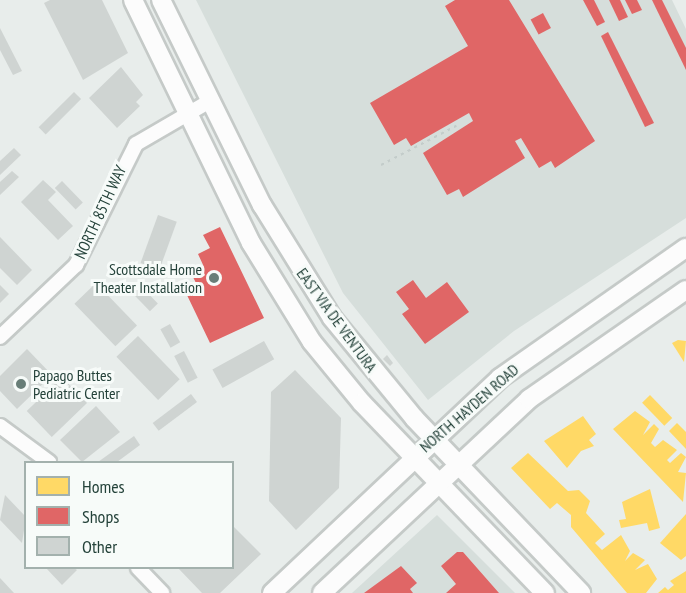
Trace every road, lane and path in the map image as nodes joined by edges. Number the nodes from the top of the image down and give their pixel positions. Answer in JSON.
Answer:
{"nodes":[{"id":1,"x":133,"y":0,"type":"edge"},
{"id":2,"x":161,"y":0,"type":"edge"},
{"id":3,"x":210,"y":101,"type":"junction"},
{"id":4,"x":189,"y":113,"type":"junction"},
{"id":5,"x":456,"y":126,"type":"dead end"},
{"id":6,"x":381,"y":165,"type":"dead end"},
{"id":7,"x":686,"y":248,"type":"edge"},
{"id":8,"x":686,"y":290,"type":"edge"},
{"id":9,"x":0,"y":337,"type":"edge"},
{"id":10,"x":0,"y":426,"type":"edge"},
{"id":11,"x":433,"y":438,"type":"junction"},
{"id":12,"x":414,"y":456,"type":"junction"},
{"id":13,"x":48,"y":461,"type":"edge"},
{"id":14,"x":457,"y":462,"type":"junction"},
{"id":15,"x":438,"y":481,"type":"junction"},
{"id":16,"x":140,"y":569,"type":"edge"},
{"id":17,"x":162,"y":593,"type":"edge"},
{"id":18,"x":272,"y":593,"type":"edge"},
{"id":19,"x":322,"y":593,"type":"edge"},
{"id":20,"x":545,"y":593,"type":"edge"},
{"id":21,"x":581,"y":593,"type":"edge"}],
"edges":[{"from":1,"to":4,"type":"main road","name":"EAST VIA DE VENTURA"},
{"from":2,"to":3,"type":"main road","name":"EAST VIA DE VENTURA"},
{"from":3,"to":4,"type":"street","name":"NORTH 85TH WAY"},
{"from":3,"to":11,"type":"main road","name":"EAST VIA DE VENTURA"},
{"from":4,"to":9,"type":"street","name":"NORTH 85TH WAY"},
{"from":4,"to":12,"type":"main road","name":"EAST VIA DE VENTURA"},
{"from":5,"to":6,"type":"path"},
{"from":7,"to":11,"type":"main road","name":"NORTH HAYDEN ROAD"},
{"from":8,"to":14,"type":"main road","name":"NORTH HAYDEN ROAD"},
{"from":10,"to":13,"type":"street"},
{"from":11,"to":12,"type":"main road","name":"NORTH HAYDEN ROAD"},
{"from":11,"to":14,"type":"main road","name":"EAST VIA DE VENTURA"},
{"from":12,"to":15,"type":"main road","name":"EAST VIA DE VENTURA"},
{"from":12,"to":18,"type":"main road","name":"NORTH HAYDEN ROAD"},
{"from":14,"to":15,"type":"main road","name":"NORTH HAYDEN ROAD"},
{"from":14,"to":21,"type":"main road","name":"EAST VIA DE VENTURA"},
{"from":15,"to":19,"type":"main road","name":"NORTH HAYDEN ROAD"},
{"from":15,"to":20,"type":"main road","name":"EAST VIA DE VENTURA"},
{"from":16,"to":17,"type":"street"}]}
